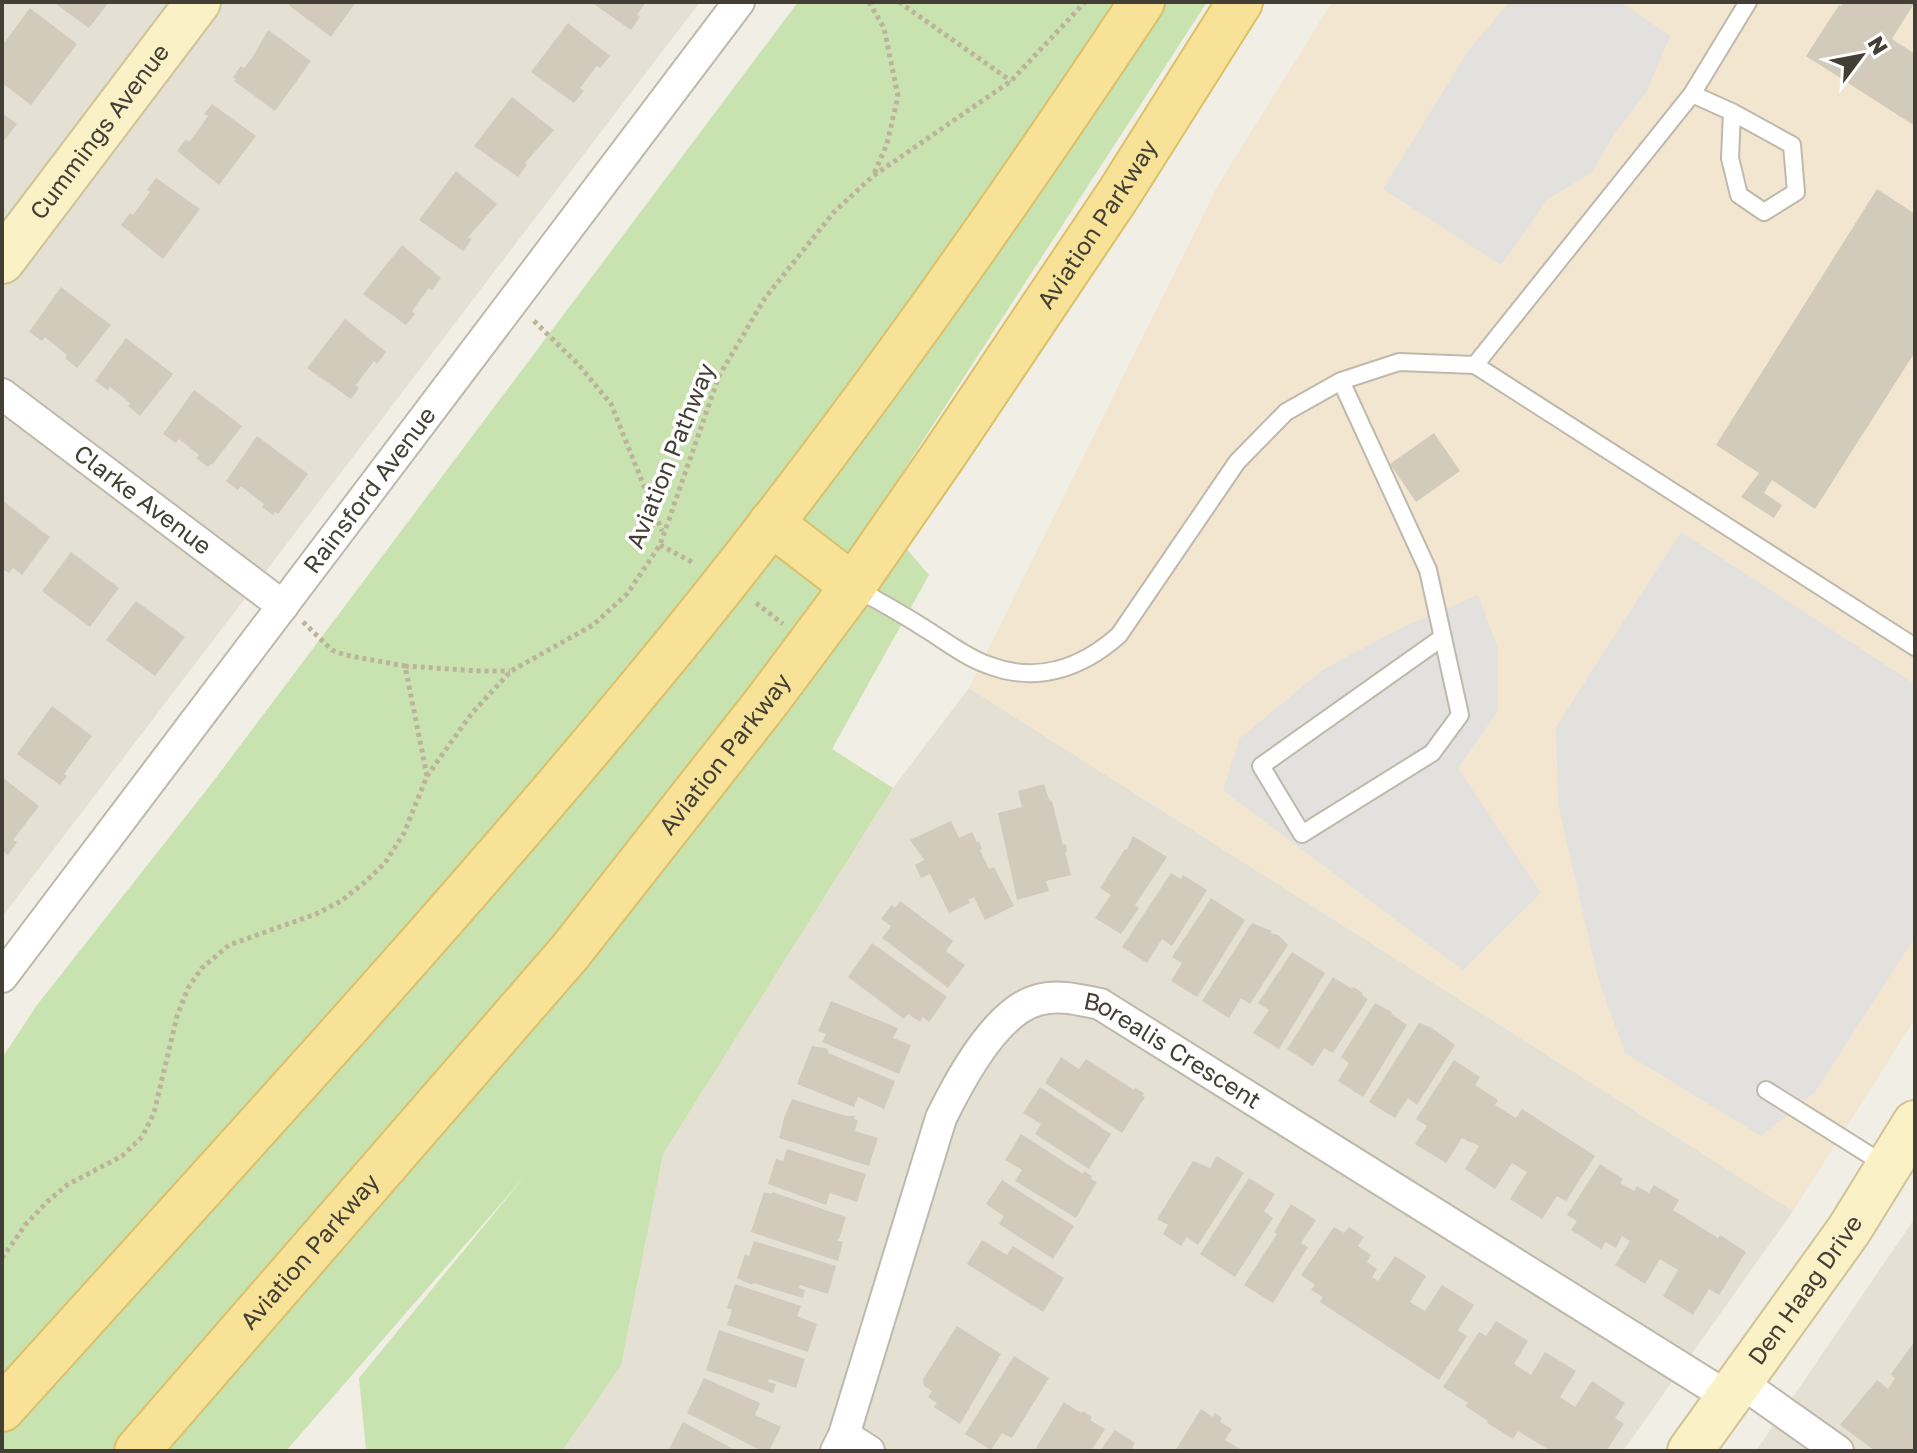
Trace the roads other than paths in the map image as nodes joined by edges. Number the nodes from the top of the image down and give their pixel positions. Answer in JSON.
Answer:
{"nodes":[{"id":1,"x":198,"y":2,"type":"edge"},
{"id":2,"x":739,"y":2,"type":"edge"},
{"id":3,"x":1142,"y":2,"type":"edge"},
{"id":4,"x":1240,"y":2,"type":"edge"},
{"id":5,"x":1748,"y":2,"type":"edge"},
{"id":6,"x":1692,"y":94,"type":"junction"},
{"id":7,"x":1732,"y":112,"type":"junction"},
{"id":8,"x":2,"y":261,"type":"edge"},
{"id":9,"x":1475,"y":365,"type":"junction"},
{"id":10,"x":1341,"y":381,"type":"junction"},
{"id":11,"x":2,"y":394,"type":"edge"},
{"id":12,"x":771,"y":523,"type":"junction"},
{"id":13,"x":853,"y":586,"type":"junction"},
{"id":14,"x":283,"y":606,"type":"junction"},
{"id":15,"x":1443,"y":637,"type":"junction"},
{"id":16,"x":1915,"y":647,"type":"edge"},
{"id":17,"x":2,"y":977,"type":"edge"},
{"id":18,"x":1766,"y":1090,"type":"dead end"},
{"id":19,"x":1915,"y":1123,"type":"edge"},
{"id":20,"x":1888,"y":1166,"type":"junction"},
{"id":21,"x":1734,"y":1389,"type":"junction"},
{"id":22,"x":2,"y":1409,"type":"edge"},
{"id":23,"x":849,"y":1446,"type":"edge"},
{"id":24,"x":137,"y":1451,"type":"edge"},
{"id":25,"x":1690,"y":1451,"type":"edge"},
{"id":26,"x":1838,"y":1451,"type":"edge"}],
"edges":[{"from":1,"to":8,"type":"street","name":"Cummings Avenue"},
{"from":2,"to":14,"type":"street","name":"Rainsford Avenue"},
{"from":3,"to":12,"type":"main road"},
{"from":4,"to":13,"type":"main road","name":"Aviation Parkway"},
{"from":5,"to":6,"type":"lane"},
{"from":6,"to":7,"type":"lane"},
{"from":6,"to":9,"type":"lane"},
{"from":7,"to":7,"type":"lane"},
{"from":9,"to":10,"type":"lane"},
{"from":9,"to":16,"type":"lane"},
{"from":10,"to":13,"type":"lane"},
{"from":10,"to":15,"type":"lane"},
{"from":11,"to":14,"type":"street","name":"Clarke Avenue"},
{"from":12,"to":13,"type":"main road"},
{"from":12,"to":22,"type":"main road"},
{"from":13,"to":24,"type":"main road","name":"Aviation Parkway"},
{"from":14,"to":17,"type":"street","name":"Rainsford Avenue"},
{"from":15,"to":15,"type":"lane"},
{"from":18,"to":20,"type":"lane"},
{"from":19,"to":20,"type":"street","name":"Den Haag Drive"},
{"from":20,"to":21,"type":"street","name":"Den Haag Drive"},
{"from":21,"to":23,"type":"street","name":"Borealis Crescent"},
{"from":21,"to":25,"type":"street","name":"Den Haag Drive"},
{"from":21,"to":26,"type":"street","name":"Borealis Crescent"}]}
